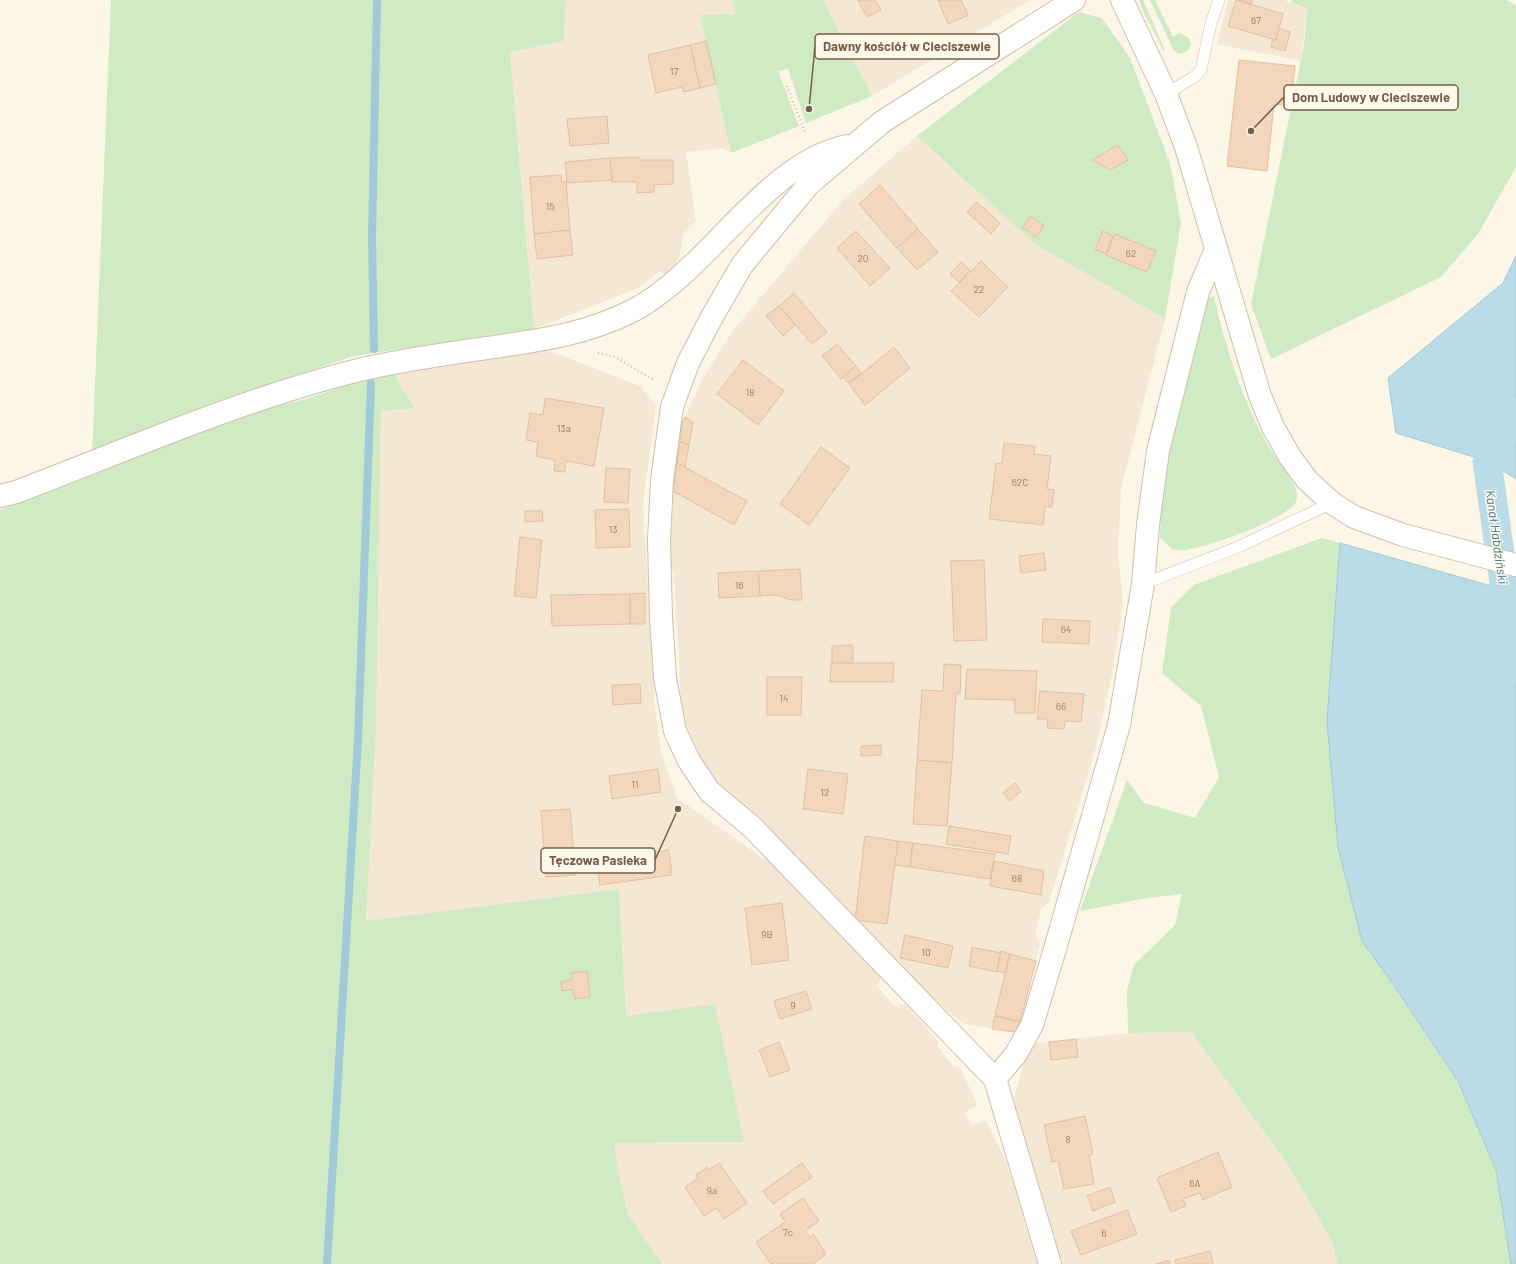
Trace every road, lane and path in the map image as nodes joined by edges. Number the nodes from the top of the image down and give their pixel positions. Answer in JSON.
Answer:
{"nodes":[{"id":1,"x":1074,"y":0,"type":"edge"},
{"id":2,"x":1122,"y":0,"type":"edge"},
{"id":3,"x":1219,"y":0,"type":"edge"},
{"id":4,"x":787,"y":86,"type":"dead end"},
{"id":5,"x":1166,"y":94,"type":"junction"},
{"id":6,"x":802,"y":124,"type":"dead end"},
{"id":7,"x":854,"y":144,"type":"junction"},
{"id":8,"x":1216,"y":249,"type":"junction"},
{"id":9,"x":593,"y":352,"type":"dead end"},
{"id":10,"x":672,"y":407,"type":"junction"},
{"id":11,"x":0,"y":496,"type":"edge"},
{"id":12,"x":1332,"y":503,"type":"junction"},
{"id":13,"x":1516,"y":565,"type":"edge"},
{"id":14,"x":1143,"y":584,"type":"junction"},
{"id":15,"x":995,"y":1079,"type":"junction"},
{"id":16,"x":1050,"y":1264,"type":"edge"}],
"edges":[{"from":1,"to":7,"type":"street"},
{"from":2,"to":5,"type":"street"},
{"from":3,"to":5,"type":"lane"},
{"from":4,"to":6,"type":"path"},
{"from":5,"to":8,"type":"street"},
{"from":7,"to":10,"type":"street"},
{"from":7,"to":11,"type":"street"},
{"from":8,"to":12,"type":"street"},
{"from":8,"to":14,"type":"street"},
{"from":9,"to":10,"type":"path"},
{"from":10,"to":15,"type":"street"},
{"from":12,"to":13,"type":"street"},
{"from":12,"to":14,"type":"lane"},
{"from":14,"to":15,"type":"street"},
{"from":15,"to":16,"type":"street"}]}
